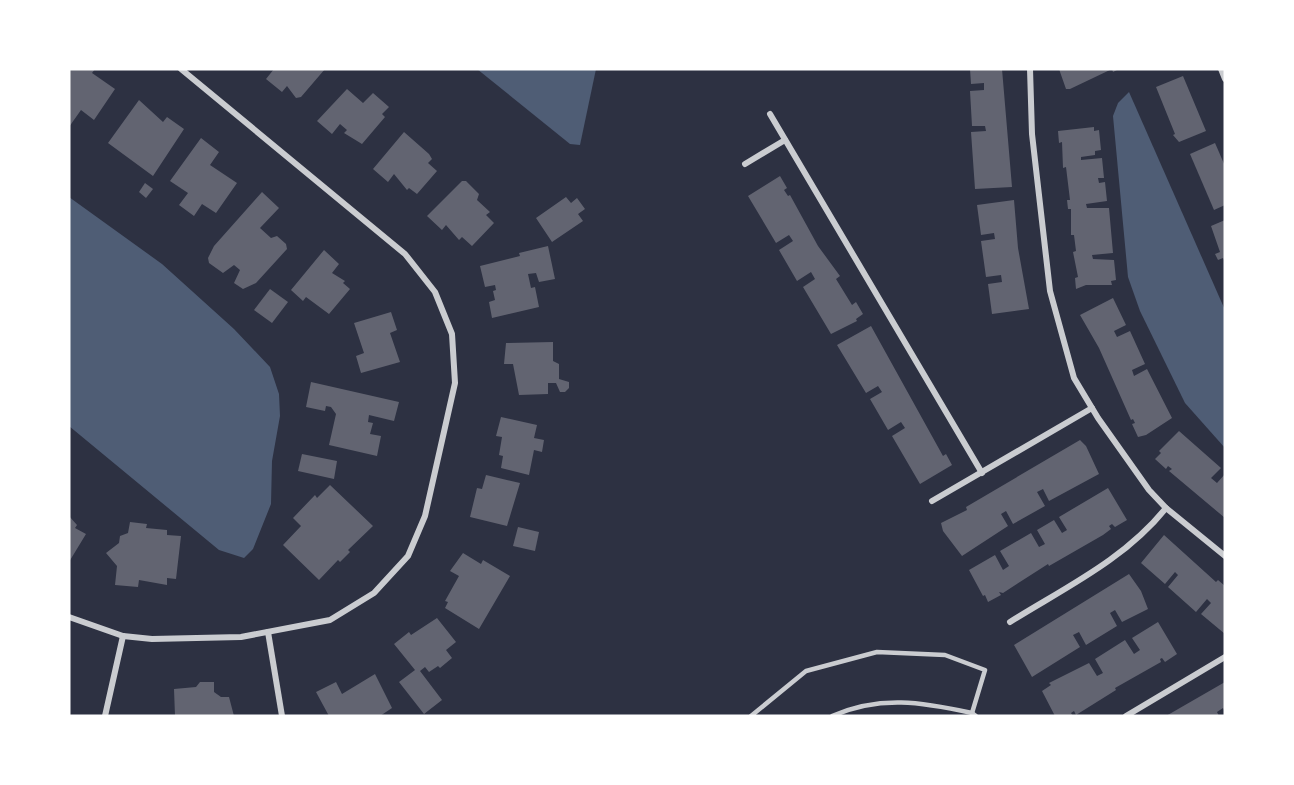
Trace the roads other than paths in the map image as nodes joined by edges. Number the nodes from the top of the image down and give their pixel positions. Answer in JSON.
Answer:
{"nodes":[{"id":1,"x":181,"y":69,"type":"edge"},
{"id":2,"x":1030,"y":69,"type":"edge"},
{"id":3,"x":1221,"y":69,"type":"edge"},
{"id":4,"x":1225,"y":79,"type":"edge"},
{"id":5,"x":770,"y":114,"type":"dead end"},
{"id":6,"x":785,"y":140,"type":"junction"},
{"id":7,"x":745,"y":164,"type":"dead end"},
{"id":8,"x":1092,"y":408,"type":"junction"},
{"id":9,"x":981,"y":473,"type":"junction"},
{"id":10,"x":932,"y":501,"type":"dead end"},
{"id":11,"x":1166,"y":508,"type":"junction"},
{"id":12,"x":1225,"y":556,"type":"edge"},
{"id":13,"x":69,"y":617,"type":"edge"},
{"id":14,"x":1010,"y":622,"type":"dead end"},
{"id":15,"x":268,"y":632,"type":"junction"},
{"id":16,"x":123,"y":636,"type":"junction"},
{"id":17,"x":1225,"y":657,"type":"edge"},
{"id":18,"x":974,"y":714,"type":"edge"},
{"id":19,"x":1128,"y":715,"type":"edge"},
{"id":20,"x":105,"y":716,"type":"edge"},
{"id":21,"x":282,"y":716,"type":"edge"},
{"id":22,"x":751,"y":716,"type":"edge"},
{"id":23,"x":832,"y":716,"type":"edge"}],
"edges":[{"from":1,"to":15,"type":"street"},
{"from":2,"to":8,"type":"street"},
{"from":3,"to":4,"type":"street"},
{"from":5,"to":6,"type":"street"},
{"from":6,"to":7,"type":"street"},
{"from":6,"to":9,"type":"street"},
{"from":8,"to":9,"type":"street"},
{"from":8,"to":11,"type":"street"},
{"from":9,"to":10,"type":"street"},
{"from":11,"to":12,"type":"street"},
{"from":11,"to":14,"type":"street"},
{"from":13,"to":16,"type":"street"},
{"from":15,"to":16,"type":"street"},
{"from":15,"to":21,"type":"street"},
{"from":16,"to":20,"type":"street"},
{"from":17,"to":19,"type":"street"},
{"from":18,"to":22,"type":"lane"},
{"from":18,"to":23,"type":"lane"}]}
